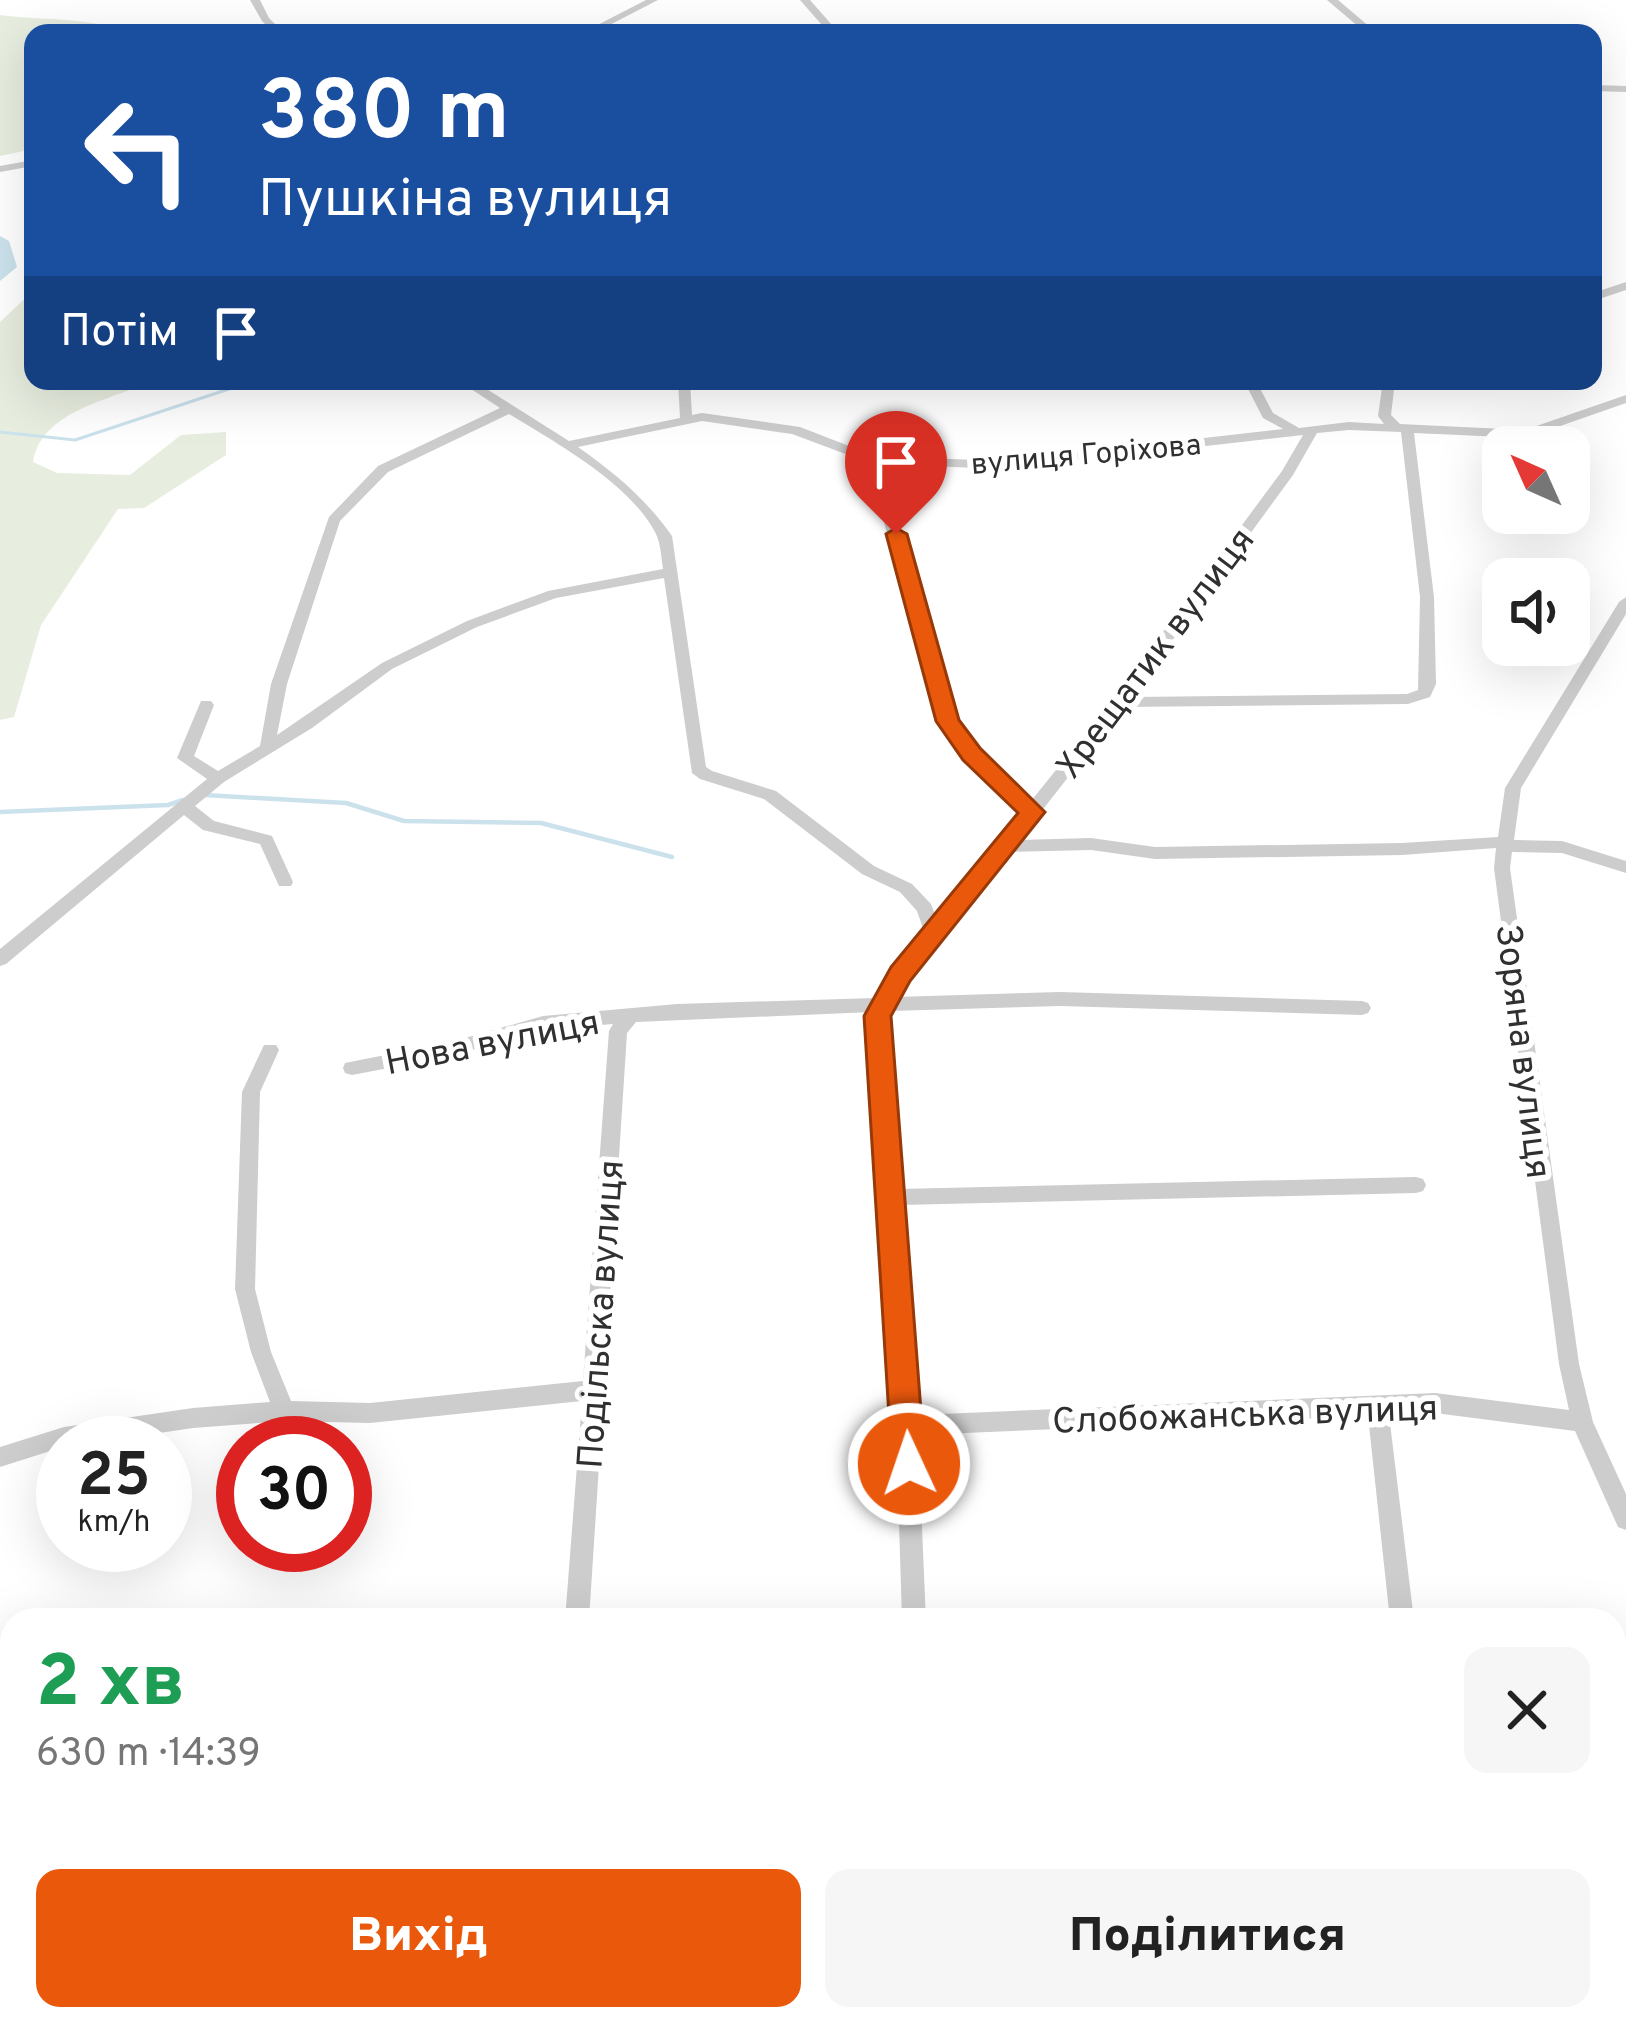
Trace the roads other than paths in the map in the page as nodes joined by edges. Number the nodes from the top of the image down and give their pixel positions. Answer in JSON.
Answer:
{"nodes":[{"id":1,"x":653,"y":0,"type":"edge"},
{"id":2,"x":805,"y":0,"type":"edge"},
{"id":3,"x":1332,"y":0,"type":"edge"},
{"id":4,"x":605,"y":24,"type":"edge"},
{"id":5,"x":826,"y":24,"type":"edge"},
{"id":6,"x":1361,"y":24,"type":"edge"},
{"id":7,"x":479,"y":390,"type":"edge"},
{"id":8,"x":684,"y":390,"type":"edge"},
{"id":9,"x":1255,"y":390,"type":"edge"},
{"id":10,"x":1387,"y":390,"type":"edge"},
{"id":11,"x":1626,"y":399,"type":"edge"},
{"id":12,"x":1384,"y":409,"type":"junction"},
{"id":13,"x":509,"y":410,"type":"junction"},
{"id":14,"x":686,"y":417,"type":"junction"},
{"id":15,"x":1349,"y":426,"type":"junction"},
{"id":16,"x":1402,"y":430,"type":"junction"},
{"id":17,"x":1304,"y":432,"type":"junction"},
{"id":18,"x":567,"y":445,"type":"junction"},
{"id":19,"x":873,"y":460,"type":"junction"},
{"id":20,"x":670,"y":572,"type":"junction"},
{"id":21,"x":1626,"y":602,"type":"edge"},
{"id":22,"x":1119,"y":702,"type":"junction"},
{"id":23,"x":206,"y":705,"type":"dead end"},
{"id":24,"x":267,"y":745,"type":"junction"},
{"id":25,"x":218,"y":778,"type":"junction"},
{"id":26,"x":184,"y":806,"type":"junction"},
{"id":27,"x":1033,"y":812,"type":"junction"},
{"id":28,"x":1505,"y":844,"type":"junction"},
{"id":29,"x":1004,"y":846,"type":"junction"},
{"id":30,"x":1626,"y":867,"type":"edge"},
{"id":31,"x":285,"y":883,"type":"dead end"},
{"id":32,"x":934,"y":935,"type":"junction"},
{"id":33,"x":0,"y":959,"type":"edge"},
{"id":34,"x":882,"y":1001,"type":"junction"},
{"id":35,"x":1362,"y":1007,"type":"dead end"},
{"id":36,"x":632,"y":1014,"type":"junction"},
{"id":37,"x":270,"y":1050,"type":"dead end"},
{"id":38,"x":352,"y":1068,"type":"dead end"},
{"id":39,"x":1416,"y":1185,"type":"dead end"},
{"id":40,"x":889,"y":1197,"type":"junction"},
{"id":41,"x":593,"y":1390,"type":"junction"},
{"id":42,"x":1378,"y":1408,"type":"junction"},
{"id":43,"x":284,"y":1411,"type":"junction"},
{"id":44,"x":1582,"y":1421,"type":"junction"},
{"id":45,"x":908,"y":1425,"type":"junction"},
{"id":46,"x":0,"y":1457,"type":"edge"},
{"id":47,"x":1626,"y":1519,"type":"edge"},
{"id":48,"x":578,"y":1608,"type":"edge"},
{"id":49,"x":914,"y":1608,"type":"edge"},
{"id":50,"x":1401,"y":1608,"type":"edge"}],
"edges":[{"from":1,"to":4,"type":"street"},
{"from":2,"to":5,"type":"street"},
{"from":3,"to":6,"type":"street"},
{"from":7,"to":13,"type":"street"},
{"from":8,"to":14,"type":"street"},
{"from":9,"to":17,"type":"street"},
{"from":10,"to":12,"type":"street"},
{"from":11,"to":16,"type":"street","name":"вулиця Горіхова"},
{"from":12,"to":15,"type":"street"},
{"from":12,"to":16,"type":"street"},
{"from":13,"to":18,"type":"street"},
{"from":13,"to":24,"type":"street"},
{"from":14,"to":18,"type":"street","name":"вулиця Горіхова"},
{"from":14,"to":19,"type":"street","name":"вулиця Горіхова"},
{"from":15,"to":16,"type":"street","name":"вулиця Горіхова"},
{"from":15,"to":17,"type":"street","name":"вулиця Горіхова"},
{"from":16,"to":22,"type":"street"},
{"from":17,"to":19,"type":"street","name":"вулиця Горіхова"},
{"from":17,"to":22,"type":"street","name":"Хрещатик вулиця"},
{"from":18,"to":20,"type":"street"},
{"from":19,"to":27,"type":"street"},
{"from":20,"to":24,"type":"street"},
{"from":20,"to":32,"type":"street"},
{"from":21,"to":28,"type":"street","name":"Зоряна вулиця"},
{"from":22,"to":27,"type":"street","name":"Хрещатик вулиця"},
{"from":23,"to":25,"type":"street"},
{"from":24,"to":25,"type":"street"},
{"from":25,"to":26,"type":"street"},
{"from":26,"to":31,"type":"street"},
{"from":26,"to":33,"type":"street"},
{"from":27,"to":29,"type":"street","name":"Хрещатик вулиця"},
{"from":28,"to":29,"type":"street"},
{"from":28,"to":30,"type":"street"},
{"from":28,"to":44,"type":"street","name":"Зоряна вулиця"},
{"from":29,"to":32,"type":"street","name":"Хрещатик вулиця"},
{"from":32,"to":34,"type":"street","name":"Хрещатик вулиця"},
{"from":34,"to":35,"type":"street","name":"Нова вулиця"},
{"from":34,"to":36,"type":"street","name":"Нова вулиця"},
{"from":34,"to":40,"type":"street"},
{"from":36,"to":38,"type":"street","name":"Нова вулиця"},
{"from":36,"to":41,"type":"street","name":"Подільска вулиця"},
{"from":37,"to":43,"type":"street"},
{"from":39,"to":40,"type":"street"},
{"from":40,"to":45,"type":"street"},
{"from":41,"to":43,"type":"street"},
{"from":41,"to":48,"type":"street","name":"Подільска вулиця"},
{"from":42,"to":44,"type":"street","name":"Слобожанська вулиця"},
{"from":42,"to":45,"type":"street","name":"Слобожанська вулиця"},
{"from":42,"to":50,"type":"street"},
{"from":43,"to":46,"type":"street"},
{"from":44,"to":47,"type":"street","name":"Зоряна вулиця"},
{"from":45,"to":49,"type":"street"}]}
